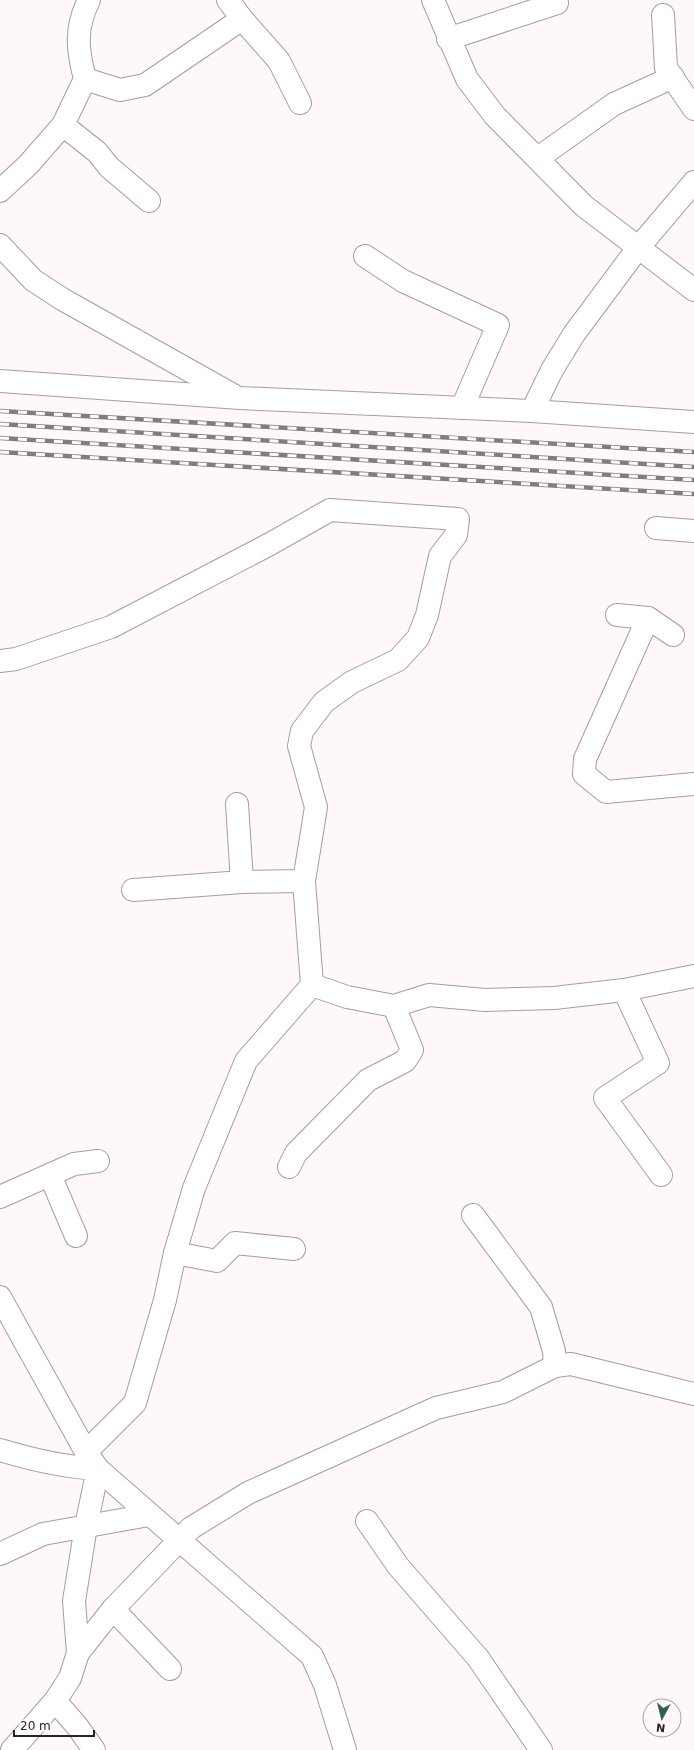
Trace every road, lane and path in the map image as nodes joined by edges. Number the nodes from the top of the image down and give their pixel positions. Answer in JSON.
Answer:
{"nodes":[{"id":1,"x":89,"y":0,"type":"edge"},
{"id":2,"x":228,"y":0,"type":"edge"},
{"id":3,"x":433,"y":0,"type":"edge"},
{"id":4,"x":557,"y":3,"type":"dead end"},
{"id":5,"x":663,"y":15,"type":"dead end"},
{"id":6,"x":242,"y":18,"type":"junction"},
{"id":7,"x":448,"y":39,"type":"junction"},
{"id":8,"x":673,"y":77,"type":"junction"},
{"id":9,"x":85,"y":78,"type":"junction"},
{"id":10,"x":300,"y":103,"type":"dead end"},
{"id":11,"x":694,"y":109,"type":"edge"},
{"id":12,"x":63,"y":125,"type":"junction"},
{"id":13,"x":538,"y":158,"type":"junction"},
{"id":14,"x":694,"y":182,"type":"edge"},
{"id":15,"x":0,"y":191,"type":"edge"},
{"id":16,"x":149,"y":201,"type":"dead end"},
{"id":17,"x":0,"y":245,"type":"edge"},
{"id":18,"x":638,"y":248,"type":"junction"},
{"id":19,"x":365,"y":256,"type":"dead end"},
{"id":20,"x":694,"y":290,"type":"edge"},
{"id":21,"x":0,"y":381,"type":"edge"},
{"id":22,"x":240,"y":398,"type":"junction"},
{"id":23,"x":462,"y":408,"type":"junction"},
{"id":24,"x":532,"y":411,"type":"junction"},
{"id":25,"x":694,"y":422,"type":"edge"},
{"id":26,"x":656,"y":528,"type":"dead end"},
{"id":27,"x":694,"y":530,"type":"edge"},
{"id":28,"x":617,"y":615,"type":"dead end"},
{"id":29,"x":648,"y":618,"type":"junction"},
{"id":30,"x":673,"y":635,"type":"dead end"},
{"id":31,"x":0,"y":661,"type":"edge"},
{"id":32,"x":694,"y":784,"type":"edge"},
{"id":33,"x":237,"y":804,"type":"dead end"},
{"id":34,"x":304,"y":881,"type":"junction"},
{"id":35,"x":242,"y":882,"type":"junction"},
{"id":36,"x":133,"y":890,"type":"dead end"},
{"id":37,"x":694,"y":976,"type":"edge"},
{"id":38,"x":312,"y":985,"type":"junction"},
{"id":39,"x":624,"y":990,"type":"junction"},
{"id":40,"x":394,"y":1006,"type":"junction"},
{"id":41,"x":98,"y":1161,"type":"dead end"},
{"id":42,"x":289,"y":1167,"type":"dead end"},
{"id":43,"x":50,"y":1175,"type":"junction"},
{"id":44,"x":662,"y":1175,"type":"dead end"},
{"id":45,"x":0,"y":1197,"type":"edge"},
{"id":46,"x":473,"y":1215,"type":"dead end"},
{"id":47,"x":76,"y":1236,"type":"dead end"},
{"id":48,"x":294,"y":1249,"type":"dead end"},
{"id":49,"x":175,"y":1253,"type":"junction"},
{"id":50,"x":0,"y":1297,"type":"edge"},
{"id":51,"x":555,"y":1366,"type":"junction"},
{"id":52,"x":694,"y":1394,"type":"edge"},
{"id":53,"x":0,"y":1450,"type":"edge"},
{"id":54,"x":92,"y":1461,"type":"junction"},
{"id":55,"x":149,"y":1515,"type":"junction"},
{"id":56,"x":367,"y":1521,"type":"dead end"},
{"id":57,"x":86,"y":1526,"type":"junction"},
{"id":58,"x":180,"y":1540,"type":"junction"},
{"id":59,"x":0,"y":1554,"type":"edge"},
{"id":60,"x":113,"y":1609,"type":"junction"},
{"id":61,"x":78,"y":1653,"type":"junction"},
{"id":62,"x":170,"y":1669,"type":"dead end"},
{"id":63,"x":55,"y":1701,"type":"junction"},
{"id":64,"x":12,"y":1750,"type":"edge"},
{"id":65,"x":94,"y":1750,"type":"edge"},
{"id":66,"x":345,"y":1750,"type":"edge"},
{"id":67,"x":541,"y":1750,"type":"edge"}],
"edges":[{"from":1,"to":9,"type":"street"},
{"from":2,"to":6,"type":"street"},
{"from":3,"to":7,"type":"street"},
{"from":4,"to":7,"type":"street"},
{"from":5,"to":8,"type":"street"},
{"from":6,"to":9,"type":"street"},
{"from":6,"to":10,"type":"street"},
{"from":7,"to":13,"type":"street"},
{"from":8,"to":11,"type":"street"},
{"from":8,"to":13,"type":"street"},
{"from":9,"to":12,"type":"street"},
{"from":12,"to":15,"type":"street"},
{"from":12,"to":16,"type":"street"},
{"from":13,"to":18,"type":"street"},
{"from":14,"to":18,"type":"street"},
{"from":17,"to":22,"type":"street"},
{"from":18,"to":20,"type":"street"},
{"from":18,"to":24,"type":"street"},
{"from":19,"to":23,"type":"street"},
{"from":21,"to":22,"type":"street"},
{"from":22,"to":23,"type":"street"},
{"from":23,"to":24,"type":"street"},
{"from":24,"to":25,"type":"street"},
{"from":26,"to":27,"type":"street"},
{"from":28,"to":29,"type":"street"},
{"from":29,"to":30,"type":"street"},
{"from":29,"to":32,"type":"street"},
{"from":31,"to":34,"type":"street"},
{"from":33,"to":35,"type":"street"},
{"from":34,"to":35,"type":"street"},
{"from":34,"to":38,"type":"street"},
{"from":35,"to":36,"type":"street"},
{"from":37,"to":39,"type":"street"},
{"from":38,"to":40,"type":"street"},
{"from":38,"to":49,"type":"street"},
{"from":39,"to":40,"type":"street"},
{"from":39,"to":44,"type":"street"},
{"from":40,"to":42,"type":"street"},
{"from":41,"to":43,"type":"street"},
{"from":43,"to":45,"type":"street"},
{"from":43,"to":47,"type":"street"},
{"from":46,"to":51,"type":"street"},
{"from":48,"to":49,"type":"street"},
{"from":49,"to":54,"type":"street"},
{"from":50,"to":54,"type":"street"},
{"from":51,"to":52,"type":"street"},
{"from":51,"to":58,"type":"street"},
{"from":53,"to":54,"type":"street"},
{"from":54,"to":55,"type":"street"},
{"from":54,"to":57,"type":"street"},
{"from":55,"to":57,"type":"street"},
{"from":55,"to":58,"type":"street"},
{"from":56,"to":67,"type":"street"},
{"from":57,"to":59,"type":"street"},
{"from":57,"to":61,"type":"street"},
{"from":58,"to":60,"type":"street"},
{"from":58,"to":66,"type":"street"},
{"from":60,"to":61,"type":"street"},
{"from":60,"to":62,"type":"street"},
{"from":61,"to":63,"type":"street"},
{"from":63,"to":64,"type":"street"},
{"from":63,"to":65,"type":"street"}]}
